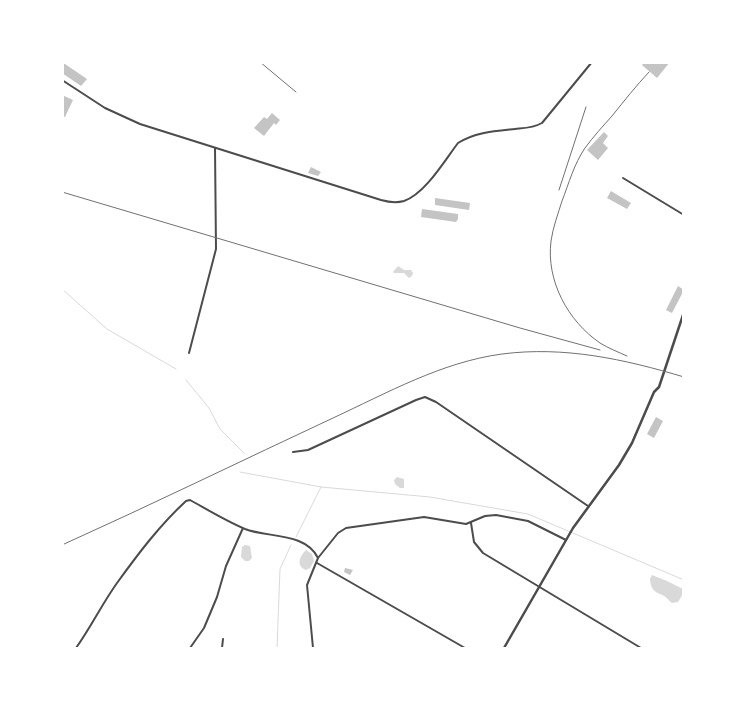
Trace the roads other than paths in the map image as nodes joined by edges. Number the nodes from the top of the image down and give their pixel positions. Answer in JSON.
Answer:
{"nodes":[{"id":1,"x":592,"y":62,"type":"edge"},
{"id":2,"x":62,"y":80,"type":"edge"},
{"id":3,"x":215,"y":148,"type":"junction"},
{"id":4,"x":623,"y":178,"type":"dead end"},
{"id":5,"x":684,"y":215,"type":"edge"},
{"id":6,"x":684,"y":312,"type":"edge"},
{"id":7,"x":189,"y":353,"type":"dead end"},
{"id":8,"x":292,"y":452,"type":"dead end"},
{"id":9,"x":588,"y":506,"type":"junction"},
{"id":10,"x":471,"y":523,"type":"junction"},
{"id":11,"x":243,"y":528,"type":"junction"},
{"id":12,"x":567,"y":538,"type":"junction"},
{"id":13,"x":318,"y":558,"type":"junction"},
{"id":14,"x":318,"y":563,"type":"junction"},
{"id":15,"x":540,"y":586,"type":"junction"},
{"id":16,"x":223,"y":639,"type":"dead end"},
{"id":17,"x":76,"y":648,"type":"edge"},
{"id":18,"x":190,"y":648,"type":"edge"},
{"id":19,"x":222,"y":648,"type":"edge"},
{"id":20,"x":313,"y":648,"type":"edge"},
{"id":21,"x":465,"y":648,"type":"edge"},
{"id":22,"x":504,"y":648,"type":"edge"},
{"id":23,"x":641,"y":648,"type":"edge"}],
"edges":[{"from":1,"to":3,"type":"street"},
{"from":2,"to":3,"type":"street"},
{"from":3,"to":7,"type":"street"},
{"from":4,"to":5,"type":"street"},
{"from":6,"to":9,"type":"street"},
{"from":8,"to":9,"type":"street"},
{"from":9,"to":12,"type":"street"},
{"from":10,"to":12,"type":"street"},
{"from":10,"to":13,"type":"street"},
{"from":10,"to":15,"type":"street"},
{"from":11,"to":13,"type":"street"},
{"from":11,"to":17,"type":"street"},
{"from":11,"to":18,"type":"street"},
{"from":12,"to":15,"type":"street"},
{"from":13,"to":14,"type":"street"},
{"from":14,"to":20,"type":"street"},
{"from":14,"to":21,"type":"street"},
{"from":15,"to":22,"type":"street"},
{"from":15,"to":23,"type":"street"},
{"from":16,"to":19,"type":"street"}]}
